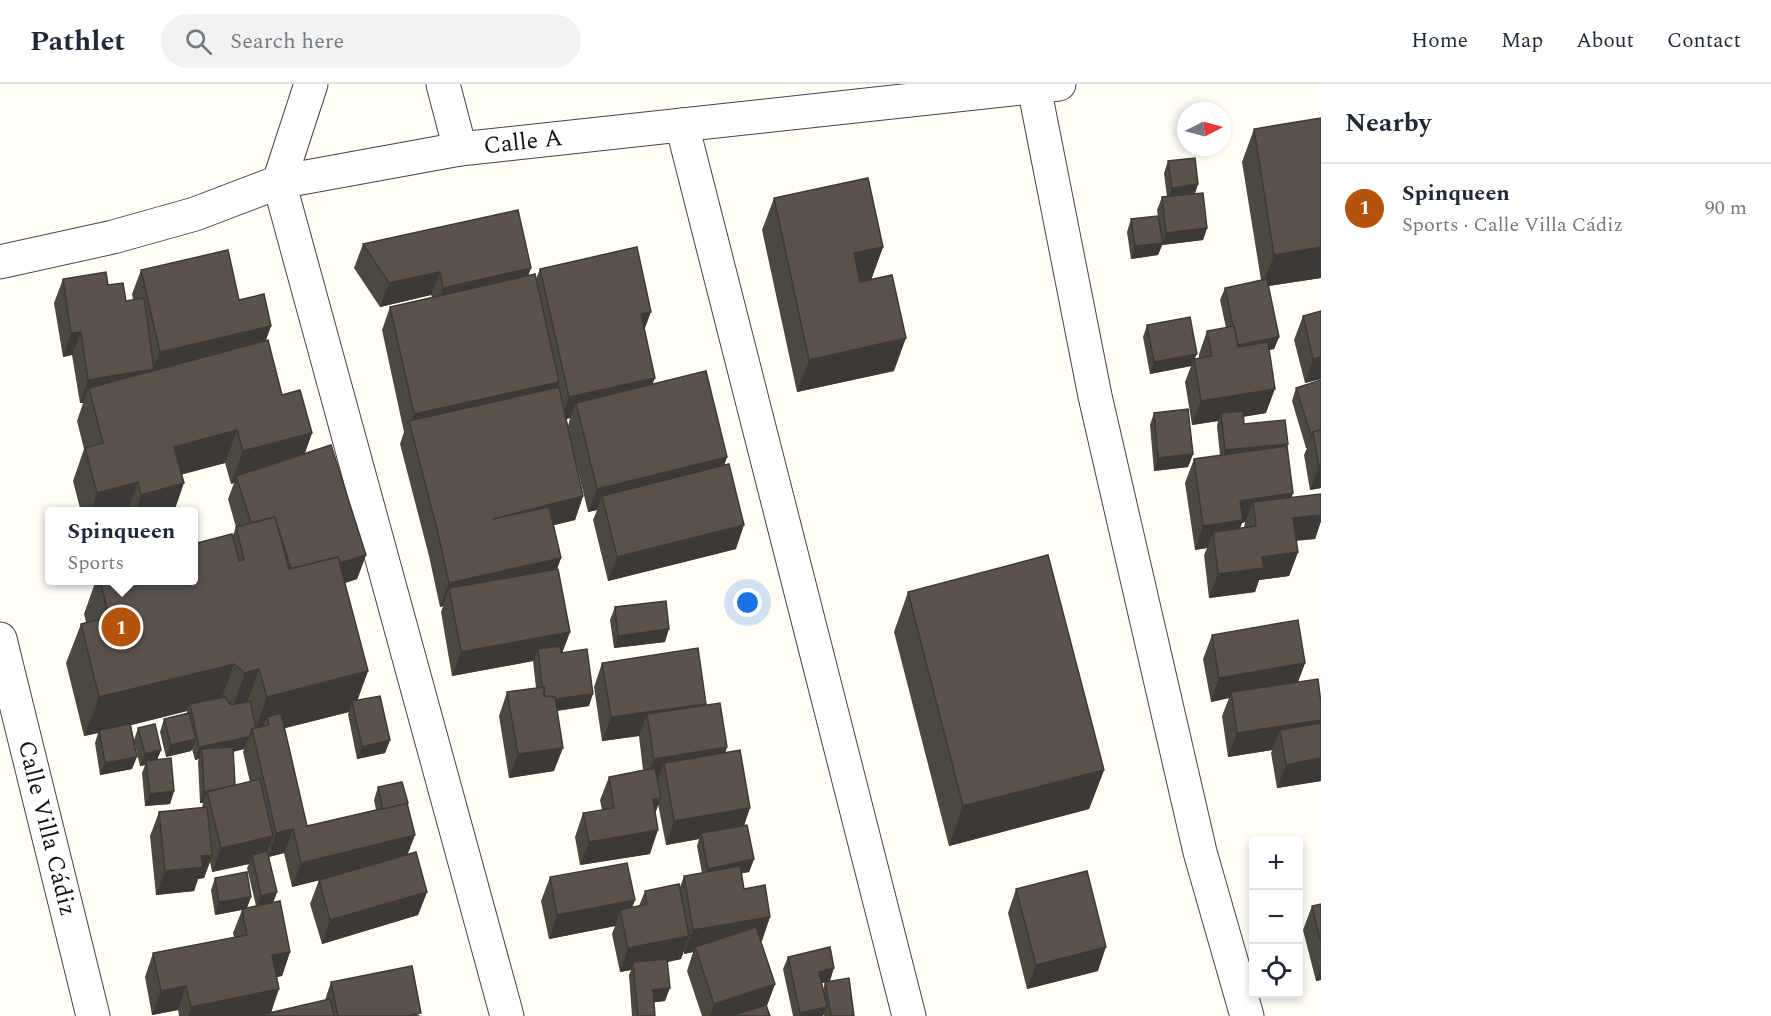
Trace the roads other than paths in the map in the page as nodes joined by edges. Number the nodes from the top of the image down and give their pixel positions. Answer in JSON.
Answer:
{"nodes":[{"id":1,"x":311,"y":84,"type":"edge"},
{"id":2,"x":443,"y":84,"type":"edge"},
{"id":3,"x":1047,"y":85,"type":"edge"},
{"id":4,"x":682,"y":125,"type":"junction"},
{"id":5,"x":460,"y":149,"type":"junction"},
{"id":6,"x":279,"y":182,"type":"junction"},
{"id":7,"x":0,"y":262,"type":"edge"},
{"id":8,"x":0,"y":639,"type":"edge"},
{"id":9,"x":93,"y":1016,"type":"edge"},
{"id":10,"x":507,"y":1016,"type":"edge"},
{"id":11,"x":909,"y":1016,"type":"edge"},
{"id":12,"x":1247,"y":1016,"type":"edge"}],
"edges":[{"from":1,"to":6,"type":"street"},
{"from":2,"to":5,"type":"street"},
{"from":3,"to":4,"type":"street","name":"Calle A"},
{"from":3,"to":12,"type":"street"},
{"from":4,"to":5,"type":"street","name":"Calle A"},
{"from":4,"to":11,"type":"street"},
{"from":5,"to":6,"type":"street","name":"Calle A"},
{"from":6,"to":7,"type":"street","name":"Calle A"},
{"from":6,"to":10,"type":"street"},
{"from":8,"to":9,"type":"street","name":"Calle Villa Cádiz"}]}
